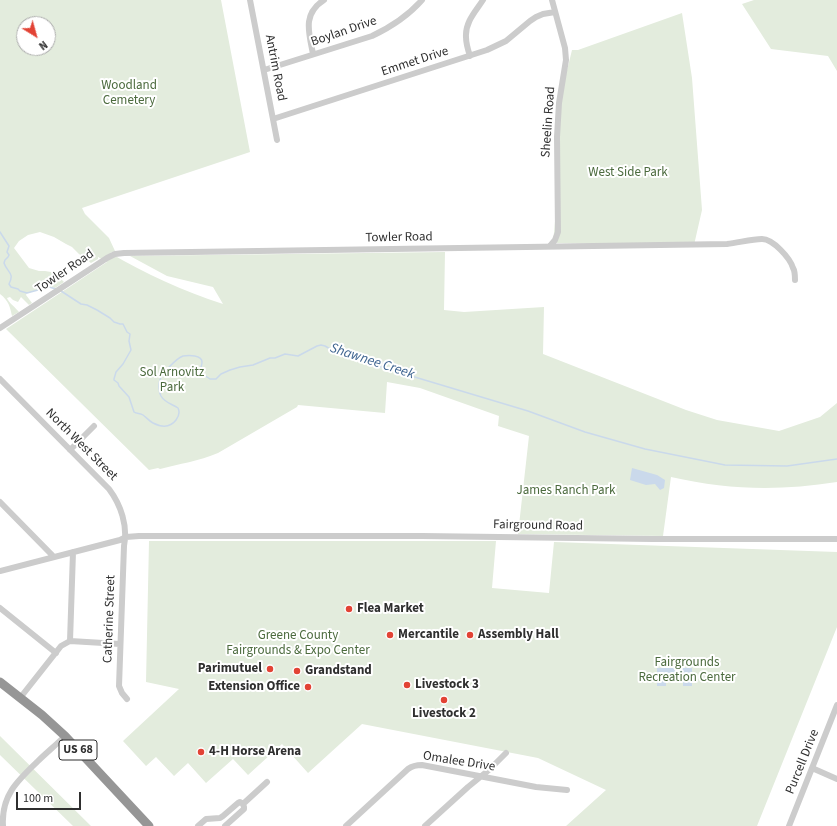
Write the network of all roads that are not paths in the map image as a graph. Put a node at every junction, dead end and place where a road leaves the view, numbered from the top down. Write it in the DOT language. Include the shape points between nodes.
graph roads {
  1 [pos="250,0"];
  2 [pos="324,0"];
  3 [pos="422,0"];
  4 [pos="484,0"];
  5 [pos="552,0"];
  6 [pos="555,12"];
  7 [pos="313,54"];
  8 [pos="470,56"];
  9 [pos="264,70"];
  10 [pos="273,119"];
  11 [pos="277,140"];
  12 [pos="550,246"];
  13 [pos="795,280"];
  14 [pos="0,328"];
  15 [pos="0,379"];
  16 [pos="94,426"];
  17 [pos="70,450"];
  18 [pos="0,502"];
  19 [pos="126,537"];
  20 [pos="837,540"];
  21 [pos="73,552"];
  22 [pos="54,557"];
  23 [pos="0,571"];
  24 [pos="0,608"];
  25 [pos="70,641"];
  26 [pos="120,644"];
  27 [pos="56,653"];
  28 [pos="0,682"];
  29 [pos="20,698"];
  30 [pos="127,699"];
  31 [pos="837,705"];
  32 [pos="65,736"];
  33 [pos="506,753"];
  34 [pos="812,768"];
  35 [pos="481,777"];
  36 [pos="837,779"];
  37 [pos="268,782"];
  38 [pos="567,790"];
  39 [pos="3,800"];
  40 [pos="243,804"];
  41 [pos="3,826"];
  42 [pos="149,826"];
  43 [pos="198,826"];
  44 [pos="225,826"];
  45 [pos="346,826"];
  46 [pos="425,826"];
  47 [pos="789,826"];
  1 -- 9 [label="street, Antrim Road"];
  2 -- 7 [label="street" via="315,8 309,20"];
  3 -- 7 [label="street, Boylan Drive" via="401,20 383,31"];
  4 -- 8 [label="street" via="472,16 466,30"];
  5 -- 6 [label="street, Sheelin Road"];
  6 -- 8 [label="street, Emmet Drive" via="536,17 500,44"];
  6 -- 12 [label="street, Sheelin Road" via="566,60 557,137 558,232"];
  7 -- 9 [label="street, Boylan Drive"];
  8 -- 10 [label="street, Emmet Drive"];
  9 -- 10 [label="street, Antrim Road"];
  10 -- 11 [label="street, Antrim Road"];
  12 -- 13 [label="street, Towler Road" via="727,244 764,239 783,252 793,268"];
  12 -- 14 [label="street, Towler Road" via="115,254"];
  15 -- 17 [label="street, North West Street"];
  16 -- 17 [label="street"];
  17 -- 19 [label="street, North West Street" via="113,495 121,509"];
  18 -- 22 [label="street"];
  19 -- 20 [label="street, Fairground Road" via="422,536"];
  19 -- 21 [label="street, Fairground Road"];
  19 -- 26 [label="street, Catherine Street"];
  21 -- 22 [label="street, Fairground Road"];
  21 -- 25 [label="street"];
  22 -- 23 [label="street, Fairground Road"];
  24 -- 27 [label="street"];
  25 -- 26 [label="street"];
  25 -- 27 [label="street" via="63,644"];
  26 -- 30 [label="street, Catherine Street" via="119,686"];
  27 -- 29 [label="street"];
  28 -- 29 [label="highway, US 68"];
  29 -- 32 [label="highway, US 68"];
  31 -- 34 [label="street, Purcell Drive"];
  32 -- 39 [label="street" via="17,781"];
  32 -- 42 [label="highway, US 68"];
  33 -- 35 [label="street"];
  34 -- 36 [label="street"];
  34 -- 47 [label="street, Purcell Drive"];
  35 -- 38 [label="street, Omalee Drive"];
  35 -- 45 [label="street, Omalee Drive" via="422,765 413,766"];
  35 -- 46 [label="street"];
  37 -- 40 [label="street"];
  39 -- 41 [label="street"];
  40 -- 43 [label="street" via="240,802 220,818 206,819"];
  40 -- 44 [label="street" via="244,809"];
}
